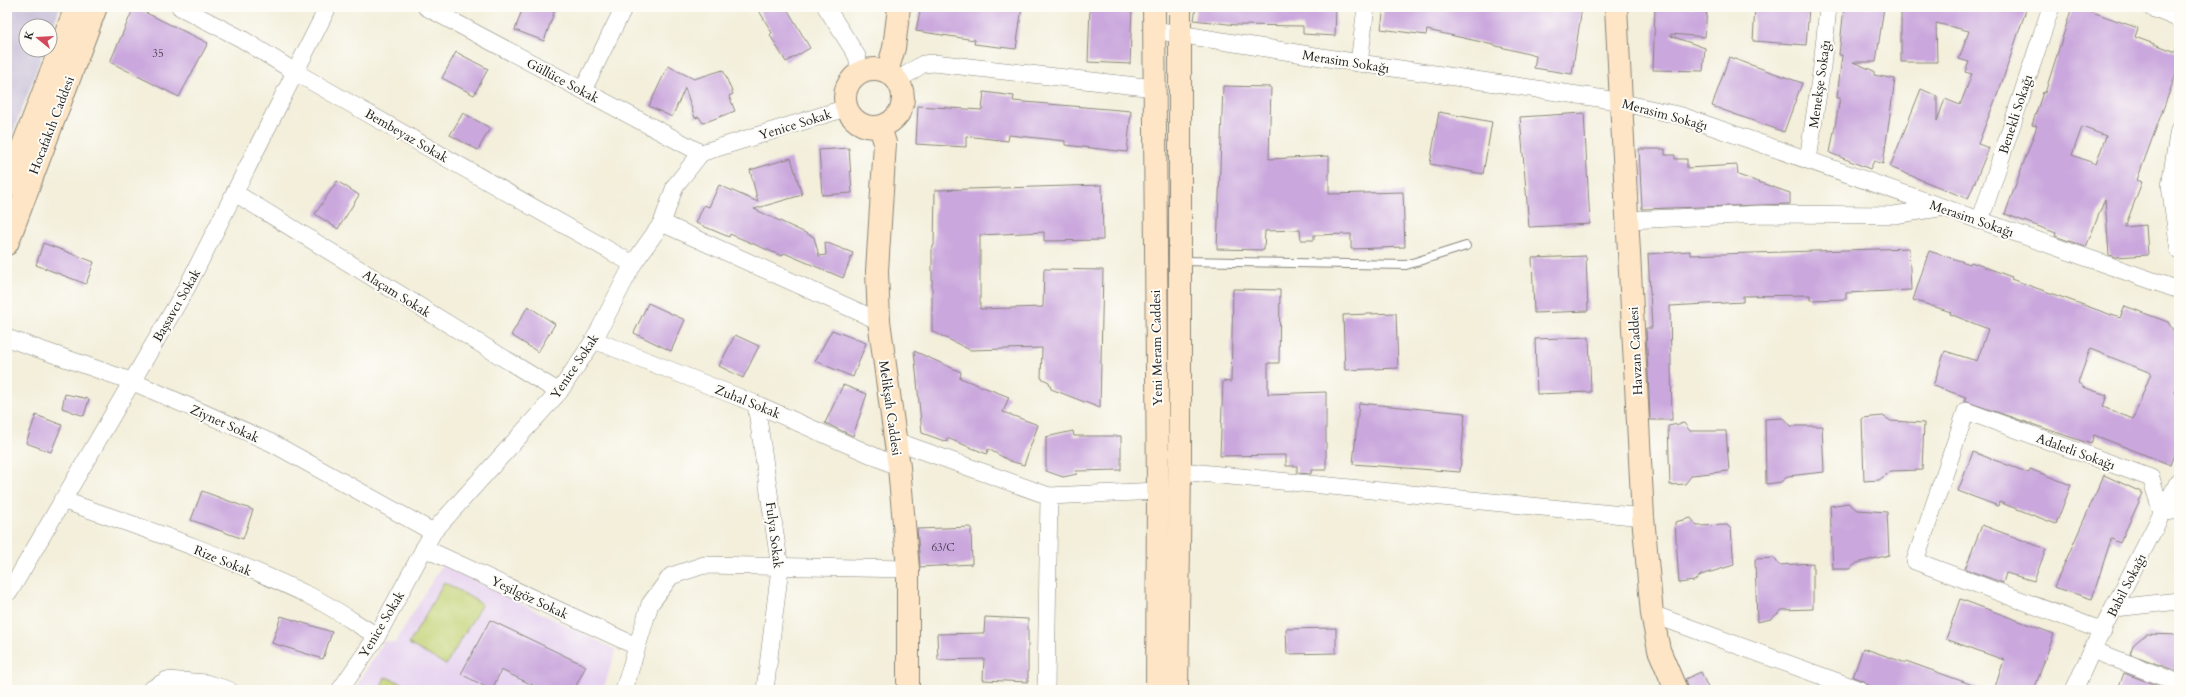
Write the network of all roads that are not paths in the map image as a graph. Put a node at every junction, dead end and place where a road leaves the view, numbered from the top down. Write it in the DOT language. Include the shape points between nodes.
graph roads {
  1 [pos="76,7"];
  2 [pos="96,7"];
  3 [pos="180,7"];
  4 [pos="328,7"];
  5 [pos="426,7"];
  6 [pos="624,7"];
  7 [pos="826,7"];
  8 [pos="899,7"];
  9 [pos="1154,7"];
  10 [pos="1180,7"];
  11 [pos="1366,7"];
  12 [pos="1616,7"];
  13 [pos="1828,7"];
  14 [pos="2051,7"];
  15 [pos="2150,7"];
  16 [pos="2179,19"];
  17 [pos="1154,30"];
  18 [pos="1180,33"];
  19 [pos="1359,63"];
  20 [pos="295,72"];
  21 [pos="860,72"];
  22 [pos="893,76"];
  23 [pos="1154,88"];
  24 [pos="583,90"];
  25 [pos="1623,103"];
  26 [pos="846,108"];
  27 [pos="880,128"];
  28 [pos="2179,129"];
  29 [pos="701,153"];
  30 [pos="1808,160"];
  31 [pos="2175,177"];
  32 [pos="7,187"];
  33 [pos="235,193"];
  34 [pos="1942,207"];
  35 [pos="1628,220"];
  36 [pos="1980,221"];
  37 [pos="662,223"];
  38 [pos="7,244"];
  39 [pos="1466,246"];
  40 [pos="2179,251"];
  41 [pos="1180,261"];
  42 [pos="633,264"];
  43 [pos="2179,290"];
  44 [pos="879,321"];
  45 [pos="7,338"];
  46 [pos="594,340"];
  47 [pos="131,381"];
  48 [pos="559,392"];
  49 [pos="756,404"];
  50 [pos="896,441"];
  51 [pos="899,467"];
  52 [pos="1180,471"];
  53 [pos="2179,480"];
  54 [pos="1158,491"];
  55 [pos="1049,496"];
  56 [pos="62,500"];
  57 [pos="2179,510"];
  58 [pos="2162,513"];
  59 [pos="1643,517"];
  60 [pos="433,532"];
  61 [pos="424,548"];
  62 [pos="780,568"];
  63 [pos="908,569"];
  64 [pos="7,592"];
  65 [pos="2179,601"];
  66 [pos="2114,608"];
  67 [pos="1652,614"];
  68 [pos="2103,631"];
  69 [pos="377,636"];
  70 [pos="636,646"];
  71 [pos="2092,650"];
  72 [pos="2179,683"];
  73 [pos="150,690"];
  74 [pos="229,690"];
  75 [pos="340,690"];
  76 [pos="624,690"];
  77 [pos="765,690"];
  78 [pos="908,690"];
  79 [pos="1046,690"];
  80 [pos="1157,690"];
  81 [pos="1177,690"];
  82 [pos="1676,690"];
  83 [pos="1860,690"];
  84 [pos="2074,690"];
  1 -- 32 [label="street, Hocafakıh Caddesi"];
  2 -- 38 [label="street, Hocafakıh Caddesi"];
  3 -- 20 [label="street, Bembeyaz Sokak"];
  4 -- 20 [label="street, Başsavcı Sokak"];
  5 -- 24 [label="street, Güllüce Sokak"];
  6 -- 24 [label="street"];
  7 -- 21 [label="street" via="857,56"];
  8 -- 22 [label="street"];
  9 -- 17 [label="street, Yeni Meram Caddesi"];
  10 -- 18 [label="street, Yeni Meram Caddesi"];
  11 -- 19 [label="street"];
  12 -- 25 [label="street, Havzan Caddesi"];
  13 -- 30 [label="street, Menekşe Sokağı"];
  14 -- 36 [label="street, Benekli Sokağı"];
  15 -- 16 [label="street"];
  17 -- 18 [label="street, Merasim Sokağı"];
  17 -- 23 [label="street, Yeni Meram Caddesi"];
  18 -- 19 [label="street, Merasim Sokağı"];
  18 -- 41 [label="street, Yeni Meram Caddesi"];
  19 -- 25 [label="street, Merasim Sokağı"];
  20 -- 33 [label="street, Başsavcı Sokak"];
  20 -- 42 [label="street, Bembeyaz Sokak"];
  21 -- 22 [label="street" via="878,69"];
  21 -- 26 [label="street" via="847,86 844,95"];
  22 -- 23 [label="street" via="923,64 934,63"];
  22 -- 27 [label="street" via="903,94 901,109 896,118"];
  23 -- 54 [label="street, Yeni Meram Caddesi"];
  24 -- 29 [label="street, Güllüce Sokak"];
  25 -- 30 [label="street, Merasim Sokağı" via="1682,116"];
  25 -- 35 [label="street, Havzan Caddesi"];
  26 -- 27 [label="street" via="854,121 862,126"];
  26 -- 29 [label="street, Yenice Sokak"];
  27 -- 44 [label="street, Melikşah Caddesi" via="886,143 877,271"];
  28 -- 31 [label="street"];
  29 -- 37 [label="street, Yenice Sokak" via="675,186"];
  30 -- 34 [label="street, Merasim Sokağı"];
  31 -- 40 [label="street" via="2170,185"];
  33 -- 47 [label="street, Başsavcı Sokak" via="187,287"];
  33 -- 48 [label="street, Alaçam Sokak"];
  34 -- 35 [label="street" via="1894,215 1763,214"];
  34 -- 36 [label="street, Merasim Sokağı"];
  35 -- 59 [label="street, Havzan Caddesi"];
  36 -- 43 [label="street, Merasim Sokağı"];
  37 -- 42 [label="street, Yenice Sokak"];
  37 -- 44 [label="street"];
  39 -- 41 [label="lane" via="1406,265"];
  41 -- 52 [label="street, Yeni Meram Caddesi"];
  42 -- 46 [label="street, Yenice Sokak"];
  44 -- 50 [label="street, Melikşah Caddesi"];
  45 -- 47 [label="street, Ziynet Sokak"];
  46 -- 48 [label="street, Yenice Sokak"];
  46 -- 49 [label="street, Zuhal Sokak"];
  47 -- 56 [label="street, Başsavcı Sokak"];
  47 -- 60 [label="street, Ziynet Sokak" via="272,443"];
  48 -- 60 [label="street, Yenice Sokak"];
  49 -- 51 [label="street, Zuhal Sokak"];
  49 -- 62 [label="street, Fulya Sokak"];
  50 -- 51 [label="street, Melikşah Caddesi"];
  50 -- 55 [label="street"];
  51 -- 63 [label="street, Melikşah Caddesi"];
  52 -- 59 [label="street"];
  52 -- 81 [label="street, Yeni Meram Caddesi"];
  53 -- 58 [label="street, Babil Sokağı"];
  54 -- 55 [label="street"];
  54 -- 80 [label="street, Yeni Meram Caddesi"];
  55 -- 79 [label="street"];
  56 -- 64 [label="street, Başsavcı Sokak" via="10,591"];
  56 -- 69 [label="street, Rize Sokak" via="163,535 251,571 312,598"];
  57 -- 58 [label="street"];
  58 -- 66 [label="street, Babil Sokağı"];
  58 -- 68 [label="street, Adaletli Sokağı" via="2151,478 1966,411 1915,561"];
  59 -- 67 [label="street, Havzan Caddesi"];
  60 -- 61 [label="street, Yenice Sokak"];
  61 -- 69 [label="street, Yenice Sokak"];
  61 -- 70 [label="street, Yeşilgöz Sokak"];
  62 -- 63 [label="street"];
  62 -- 70 [label="street" via="704,565 671,576 650,604"];
  62 -- 77 [label="street, Fulya Sokak"];
  63 -- 78 [label="street, Melikşah Caddesi"];
  65 -- 66 [label="street"];
  66 -- 68 [label="street, Babil Sokağı"];
  67 -- 82 [label="street, Havzan Caddesi" via="1659,650"];
  67 -- 83 [label="street"];
  68 -- 71 [label="street, Babil Sokağı"];
  69 -- 75 [label="street, Yenice Sokak"];
  70 -- 76 [label="street"];
  71 -- 72 [label="street"];
  71 -- 84 [label="street, Babil Sokağı"];
  73 -- 74 [label="street" via="167,680 206,683"];
}
